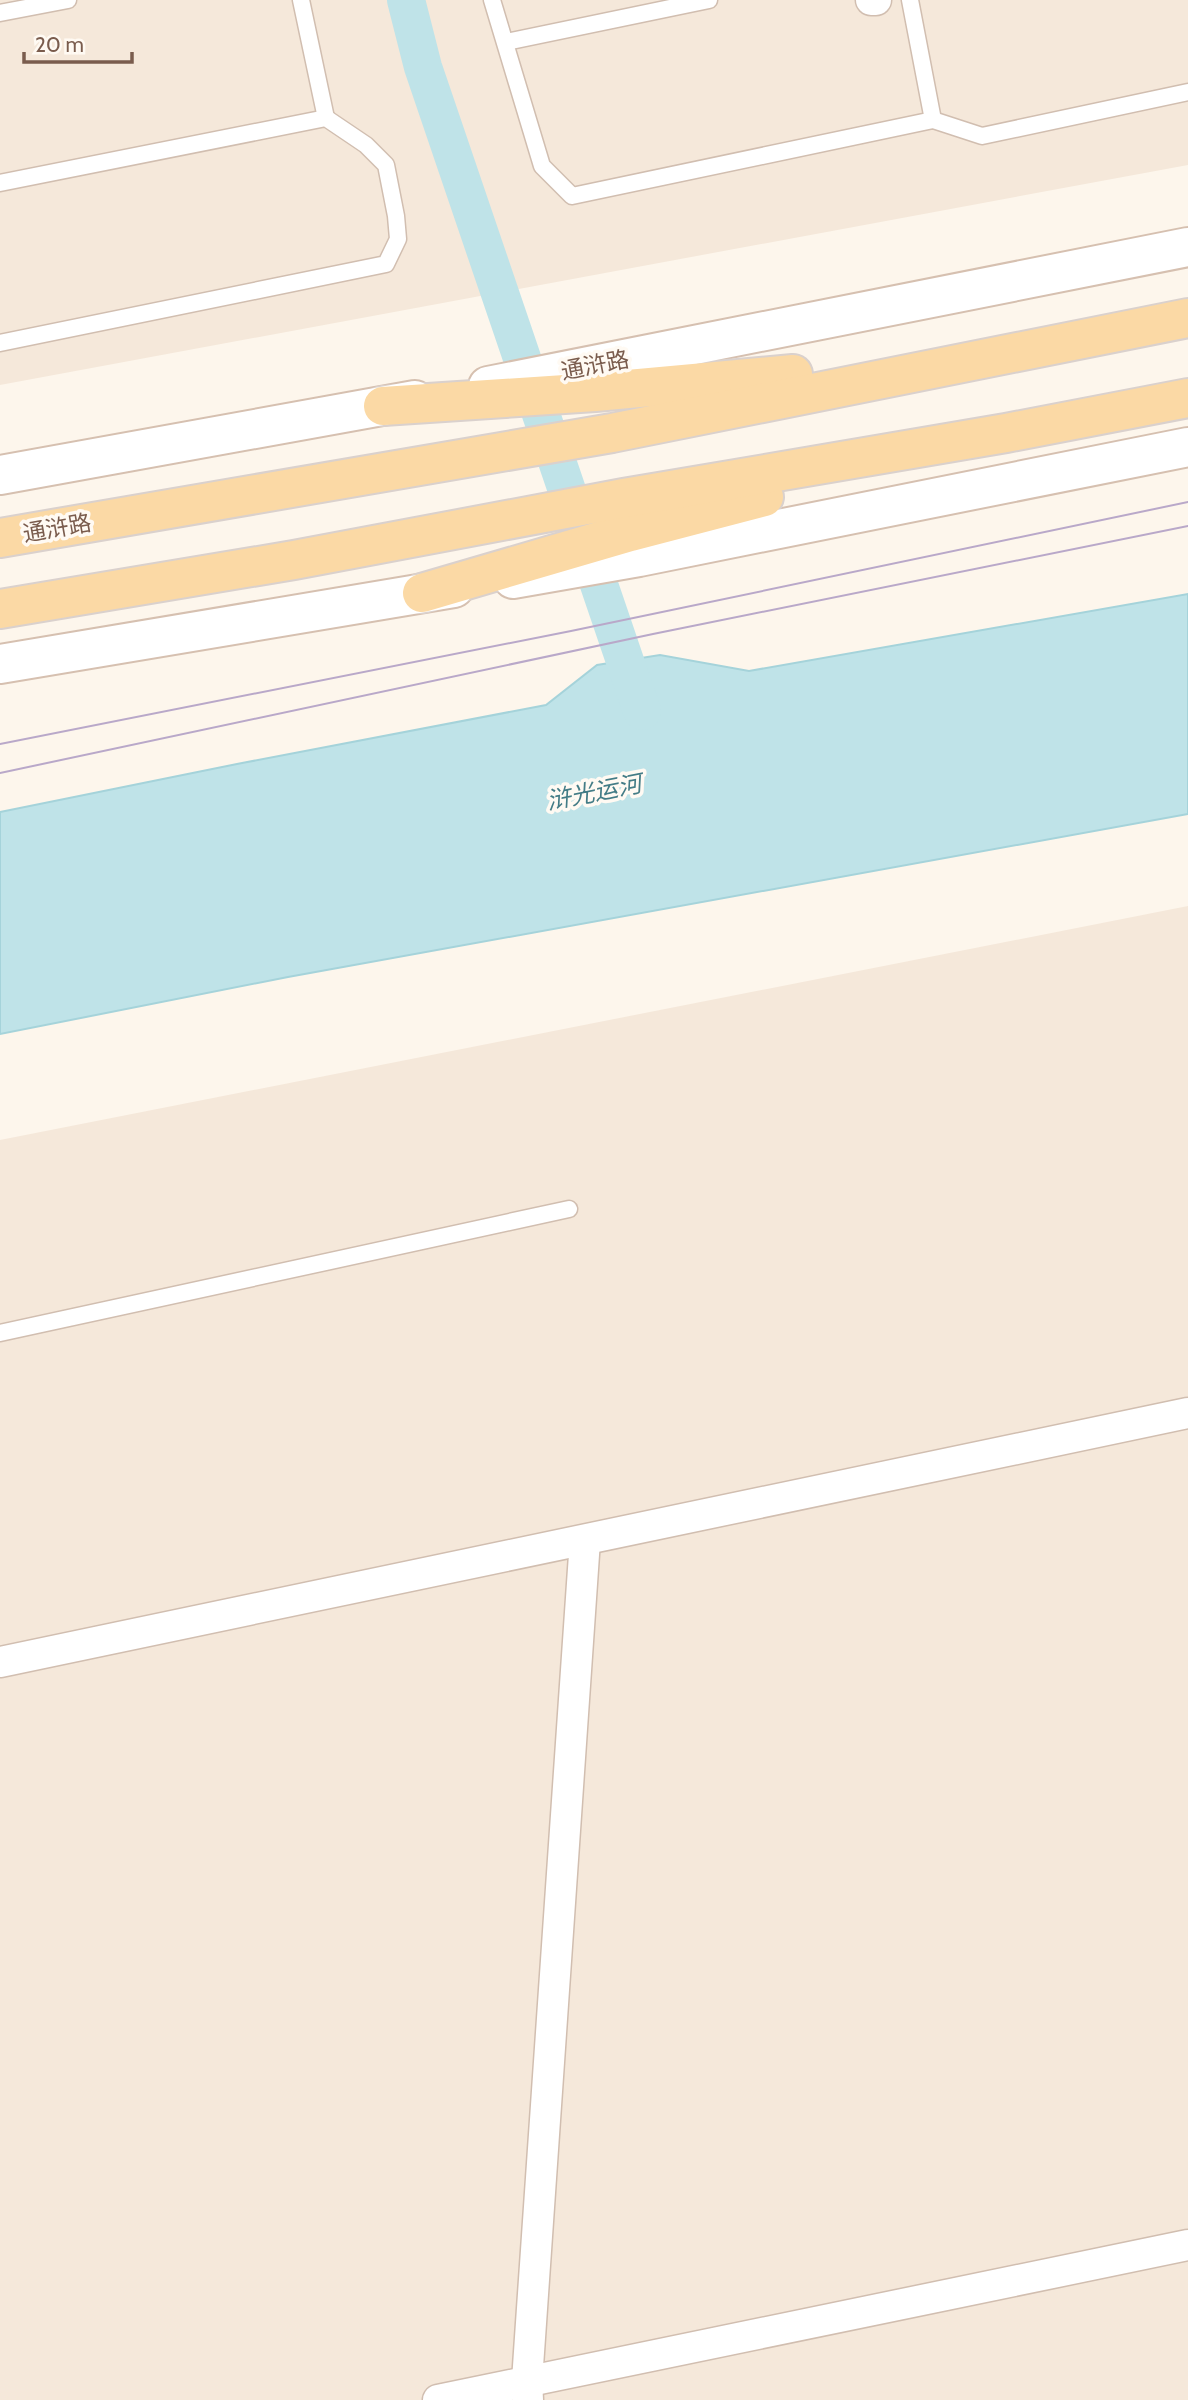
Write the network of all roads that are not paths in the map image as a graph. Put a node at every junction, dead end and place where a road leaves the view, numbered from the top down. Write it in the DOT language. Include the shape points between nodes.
graph roads {
  1 [pos="68,0"];
  2 [pos="302,0"];
  3 [pos="492,0"];
  4 [pos="709,0"];
  5 [pos="910,0"];
  6 [pos="0,13"];
  7 [pos="506,42"];
  8 [pos="1188,93"];
  9 [pos="326,118"];
  10 [pos="933,120"];
  11 [pos="0,183"];
  12 [pos="1188,247"];
  13 [pos="1188,318"];
  14 [pos="0,343"];
  15 [pos="988,356"];
  16 [pos="589,380"];
  17 [pos="1188,398"];
  18 [pos="1188,447"];
  19 [pos="0,475"];
  20 [pos="631,529"];
  21 [pos="0,538"];
  22 [pos="0,609"];
  23 [pos="0,664"];
  24 [pos="569,1209"];
  25 [pos="0,1333"];
  26 [pos="1188,1413"];
  27 [pos="584,1540"];
  28 [pos="0,1662"];
  29 [pos="1188,2245"];
  30 [pos="528,2391"];
  31 [pos="438,2400"];
  1 -- 6 [label="lane"];
  2 -- 9 [label="lane"];
  3 -- 7 [label="lane"];
  4 -- 7 [label="lane"];
  5 -- 10 [label="lane"];
  7 -- 10 [label="lane" via="542,166 572,196"];
  8 -- 10 [label="lane" via="982,136"];
  9 -- 11 [label="lane"];
  9 -- 14 [label="lane" via="386,165 398,239 386,264"];
  12 -- 16 [label="main road, 通浒路"];
  13 -- 15 [label="main road, 通浒路"];
  15 -- 16 [label="main road"];
  15 -- 21 [label="main road, 通浒路" via="612,433"];
  16 -- 19 [label="main road" via="383,406"];
  17 -- 20 [label="main road" via="1006,433"];
  18 -- 20 [label="main road"];
  20 -- 22 [label="main road" via="544,515"];
  20 -- 23 [label="main road" via="560,563 422,593"];
  24 -- 25 [label="lane"];
  26 -- 27 [label="street"];
  27 -- 28 [label="street"];
  27 -- 30 [label="street"];
  29 -- 30 [label="street"];
  30 -- 31 [label="street"];
}
